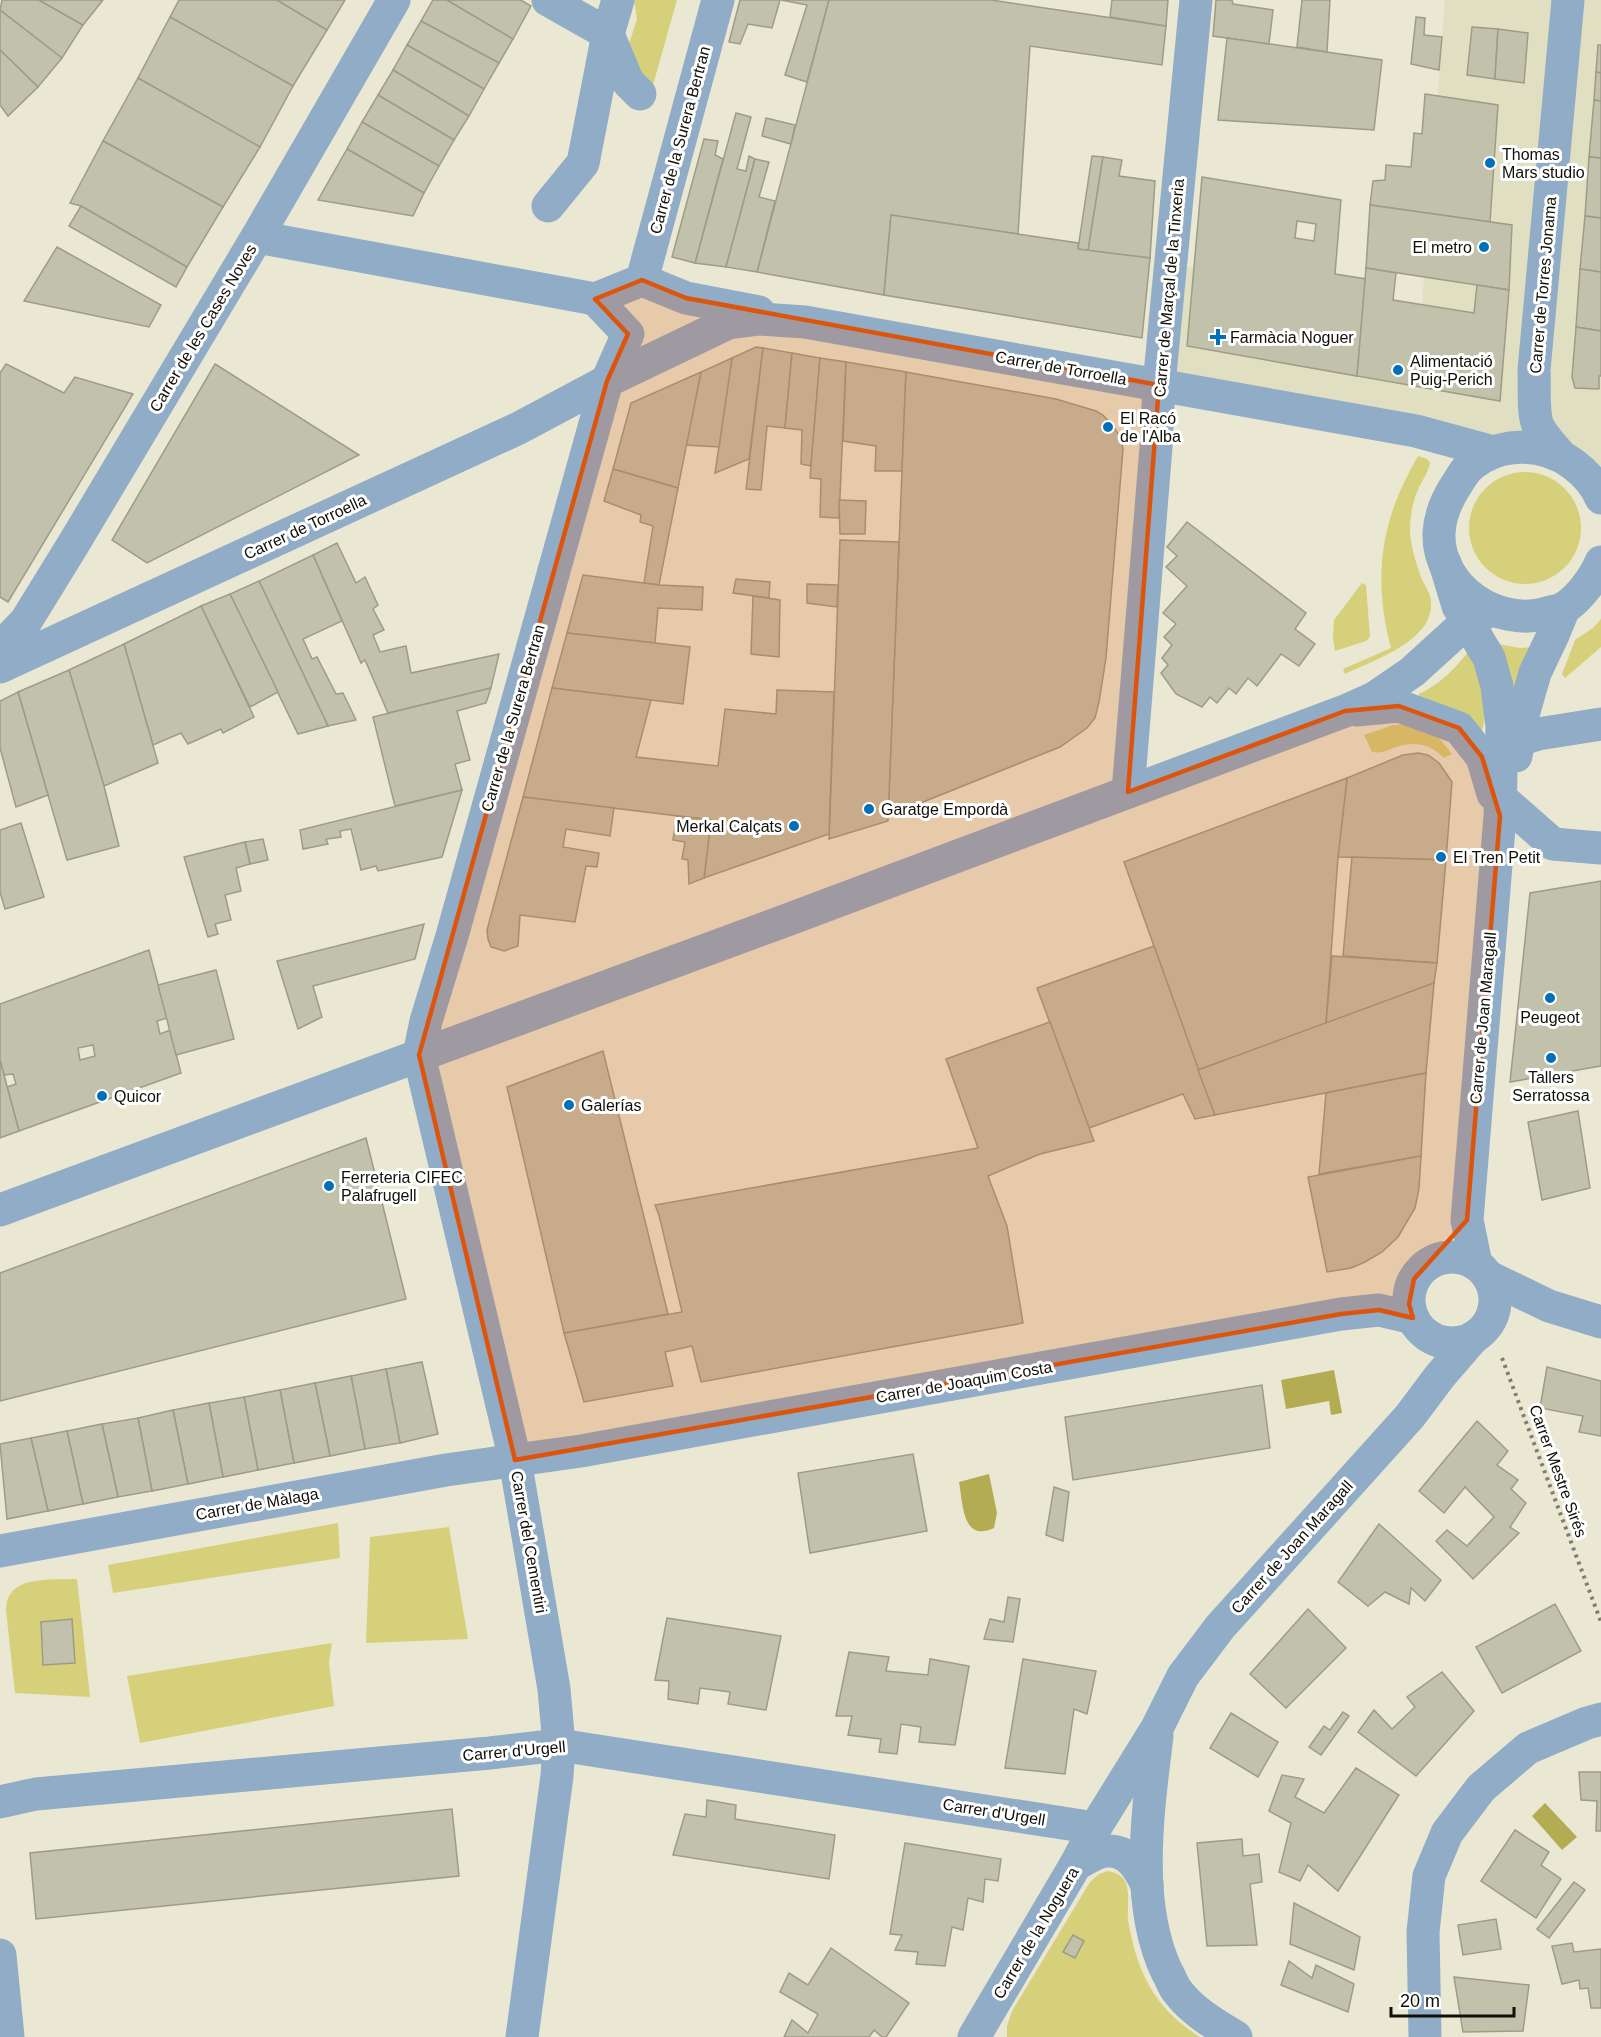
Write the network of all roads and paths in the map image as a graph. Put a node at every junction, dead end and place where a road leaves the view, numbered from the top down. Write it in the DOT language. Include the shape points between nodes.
graph roads {
  1 [pos="394,0"];
  2 [pos="548,0"];
  3 [pos="618,0"];
  4 [pos="718,0"];
  5 [pos="1196,0"];
  6 [pos="1568,0"];
  7 [pos="608,34"];
  8 [pos="640,94"];
  9 [pos="548,206"];
  10 [pos="257,237"];
  11 [pos="642,280"];
  12 [pos="595,299"];
  13 [pos="805,322"];
  14 [pos="607,381"];
  15 [pos="1159,385"];
  16 [pos="1535,415"];
  17 [pos="1504,449"];
  18 [pos="1582,467"];
  19 [pos="1601,498"];
  20 [pos="1601,562"];
  21 [pos="1580,597"];
  22 [pos="1479,616"];
  23 [pos="0,648"];
  24 [pos="0,667"];
  25 [pos="1359,705"];
  26 [pos="1601,724"];
  27 [pos="1519,740"];
  28 [pos="1128,792"];
  29 [pos="1502,808"];
  30 [pos="1601,848"];
  31 [pos="419,1055"];
  32 [pos="0,1210"];
  33 [pos="1467,1220"];
  34 [pos="1436,1259"];
  35 [pos="1482,1270"];
  36 [pos="1549,1306"];
  37 [pos="1413,1318"];
  38 [pos="1601,1322"];
  39 [pos="1482,1328"];
  40 [pos="1438,1341"];
  41 [pos="1505,1363"];
  42 [pos="1440,1376"];
  43 [pos="515,1460"];
  44 [pos="0,1551"];
  45 [pos="1601,1622"];
  46 [pos="1601,1719"];
  47 [pos="1157,1728"];
  48 [pos="559,1745"];
  49 [pos="0,1802"];
  50 [pos="1095,1828"];
  51 [pos="1076,1864"];
  52 [pos="1147,1885"];
  53 [pos="0,1955"];
  54 [pos="8,2037"];
  55 [pos="522,2037"];
  56 [pos="974,2037"];
  57 [pos="1236,2037"];
  58 [pos="1425,2037"];
  1 -- 10 [label="street, Carrer de les Cases Noves"];
  2 -- 7 [label="street"];
  3 -- 7 [label="street"];
  4 -- 11 [label="street, Carrer de la Surera Bertran"];
  5 -- 15 [label="street, Carrer de Marçal de la Tinxeria"];
  6 -- 16 [label="street, Carrer de Torres Jonama" via="1534,370"];
  7 -- 8 [label="street" via="627,82"];
  7 -- 9 [label="street" via="584,164"];
  10 -- 12 [label="street"];
  10 -- 23 [label="street, Carrer de les Cases Noves" via="26,621"];
  11 -- 12 [label="street"];
  11 -- 13 [label="street, Carrer de Torroella" via="686,298"];
  12 -- 14 [label="street" via="628,334"];
  13 -- 14 [label="street, Carrer de Torroella" via="760,318 728,323"];
  13 -- 15 [label="street, Carrer de Torroella"];
  14 -- 24 [label="street, Carrer de Torroella" via="519,428"];
  14 -- 31 [label="street, Carrer de la Surera Bertran"];
  15 -- 17 [label="street, Carrer de Torroella"];
  15 -- 28 [label="street, Carrer de Marçal de la Tinxeria"];
  16 -- 17 [label="street" via="1525,432"];
  16 -- 18 [label="street, Carrer de Torres Jonama" via="1539,428"];
  17 -- 18 [label="street, Carrer de Torroella" via="1536,448"];
  17 -- 22 [label="street, Carrer de Joan Maragall" via="1467,469 1444,504 1439,534 1458,606"];
  18 -- 19 [label="street, Carrer de Torres Jonama"];
  20 -- 21 [label="street"];
  21 -- 22 [label="street" via="1542,614"];
  21 -- 27 [label="street, Carrer de Joan Maragall" via="1535,673"];
  22 -- 25 [label="street" via="1412,672"];
  22 -- 29 [label="street, Carrer de Joan Maragall" via="1497,686 1502,727"];
  25 -- 28 [label="street"];
  25 -- 29 [label="street" via="1399,706 1459,728 1482,757"];
  26 -- 27 [label="street"];
  27 -- 29 [label="street, Carrer de Joan Maragall"];
  28 -- 31 [label="street"];
  29 -- 30 [label="street" via="1553,844"];
  29 -- 33 [label="street, Carrer de Joan Maragall"];
  31 -- 32 [label="street"];
  31 -- 43 [label="street, Carrer del Cementiri"];
  33 -- 34 [label="street"];
  33 -- 35 [label="street, Carrer de Joan Maragall"];
  34 -- 35 [label="street" via="1462,1257"];
  34 -- 37 [label="street" via="1424,1267 1410,1289"];
  35 -- 36 [label="street"];
  35 -- 39 [label="street" via="1494,1291 1495,1302"];
  36 -- 38 [label="street"];
  36 -- 39 [label="street"];
  37 -- 40 [label="street" via="1425,1334"];
  37 -- 43 [label="street, Carrer de Joaquim Costa" via="1379,1310 1341,1314"];
  39 -- 40 [label="street" via="1458,1343"];
  39 -- 42 [label="street, Carrer de Joan Maragall"];
  40 -- 42 [label="street"];
  41 -- 45 [label="path, Carrer Mestre Sirés"];
  42 -- 47 [label="street, Carrer de Joan Maragall" via="1410,1416 1220,1627 1183,1676"];
  43 -- 44 [label="street, Carrer de Màlaga"];
  43 -- 48 [label="street, Carrer del Cementiri" via="554,1689"];
  46 -- 58 [label="street" via="1528,1748 1481,1788 1447,1833 1429,1876 1423,1932"];
  47 -- 50 [label="street, Carrer de Joan Maragall"];
  47 -- 52 [label="street, Carrer de Joan Maragall" via="1148,1812"];
  48 -- 49 [label="street, Carrer d'Urgell" via="36,1794"];
  48 -- 50 [label="street, Carrer d'Urgell"];
  48 -- 55 [label="street, Carrer del Cementiri"];
  50 -- 51 [label="street, Carrer de la Noguera"];
  51 -- 52 [label="street" via="1106,1851 1124,1855 1138,1866"];
  51 -- 56 [label="street, Carrer de la Noguera"];
  52 -- 57 [label="street, Carrer de Joan Maragall" via="1148,1912 1177,1992"];
  53 -- 54 [label="street"];
}
